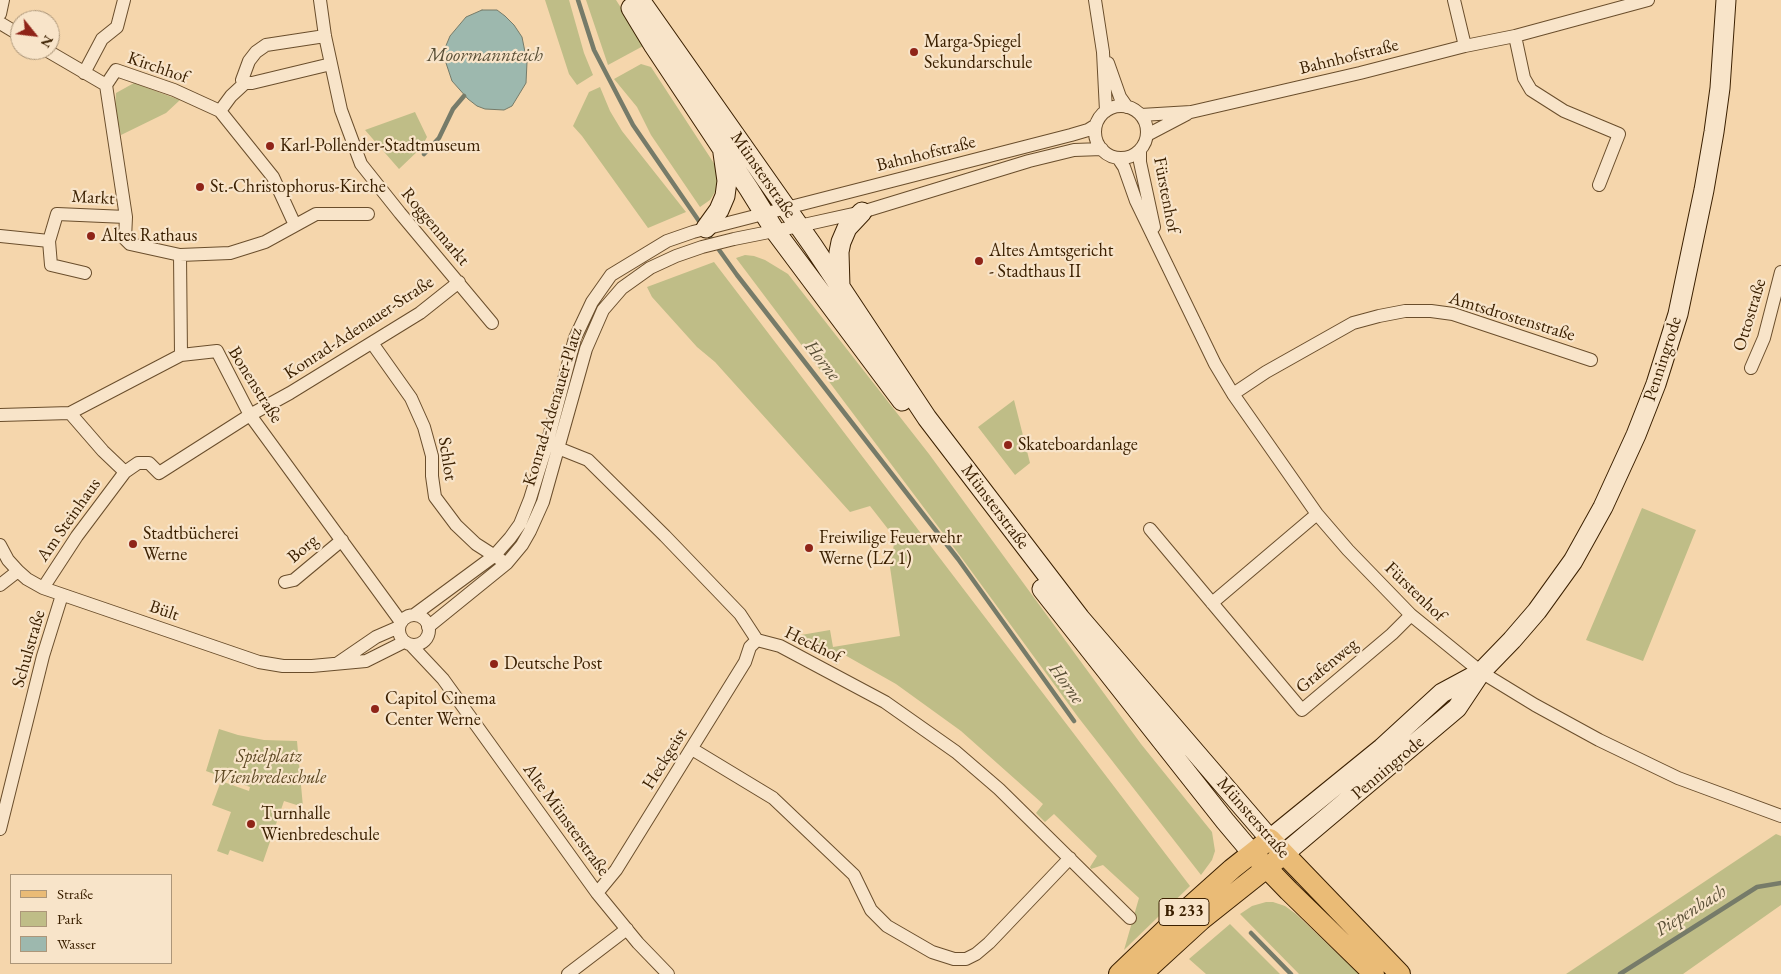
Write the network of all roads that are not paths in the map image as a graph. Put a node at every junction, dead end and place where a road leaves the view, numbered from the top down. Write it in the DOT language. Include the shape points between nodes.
graph roads {
  1 [pos="3,0"];
  2 [pos="124,0"];
  3 [pos="320,0"];
  4 [pos="627,0"];
  5 [pos="640,0"];
  6 [pos="1095,0"];
  7 [pos="1454,0"];
  8 [pos="1648,0"];
  9 [pos="1726,0"];
  10 [pos="0,14"];
  11 [pos="325,36"];
  12 [pos="1514,36"];
  13 [pos="1465,46"];
  14 [pos="1103,52"];
  15 [pos="60,58"];
  16 [pos="331,64"];
  17 [pos="84,73"];
  18 [pos="245,83"];
  19 [pos="106,85"];
  20 [pos="1127,107"];
  21 [pos="220,111"];
  22 [pos="1106,111"];
  23 [pos="1191,112"];
  24 [pos="1141,115"];
  25 [pos="1096,125"];
  26 [pos="1147,135"];
  27 [pos="722,148"];
  28 [pos="1102,148"];
  29 [pos="1140,150"];
  30 [pos="1118,158"];
  31 [pos="1599,185"];
  32 [pos="785,207"];
  33 [pos="862,212"];
  34 [pos="764,213"];
  35 [pos="368,214"];
  36 [pos="722,216"];
  37 [pos="126,217"];
  38 [pos="295,225"];
  39 [pos="799,226"];
  40 [pos="700,230"];
  41 [pos="775,231"];
  42 [pos="0,236"];
  43 [pos="48,241"];
  44 [pos="1159,247"];
  45 [pos="180,255"];
  46 [pos="1781,272"];
  47 [pos="85,274"];
  48 [pos="459,282"];
  49 [pos="840,288"];
  50 [pos="492,323"];
  51 [pos="372,342"];
  52 [pos="181,355"];
  53 [pos="1591,360"];
  54 [pos="1751,368"];
  55 [pos="1233,394"];
  56 [pos="70,413"];
  57 [pos="0,415"];
  58 [pos="250,415"];
  59 [pos="558,448"];
  60 [pos="125,472"];
  61 [pos="1317,514"];
  62 [pos="1150,529"];
  63 [pos="342,540"];
  64 [pos="0,545"];
  65 [pos="494,556"];
  66 [pos="508,563"];
  67 [pos="18,571"];
  68 [pos="285,582"];
  69 [pos="0,585"];
  70 [pos="43,588"];
  71 [pos="62,595"];
  72 [pos="1212,603"];
  73 [pos="414,615"];
  74 [pos="1411,615"];
  75 [pos="400,625"];
  76 [pos="428,627"];
  77 [pos="424,640"];
  78 [pos="757,640"];
  79 [pos="407,643"];
  80 [pos="336,664"];
  81 [pos="1481,672"];
  82 [pos="443,679"];
  83 [pos="692,749"];
  84 [pos="1781,816"];
  85 [pos="0,829"];
  86 [pos="1270,839"];
  87 [pos="1252,853"];
  88 [pos="1284,854"];
  89 [pos="1070,858"];
  90 [pos="1267,868"];
  91 [pos="597,893"];
  92 [pos="1130,918"];
  93 [pos="627,929"];
  94 [pos="568,974"];
  95 [pos="668,974"];
  96 [pos="1119,974"];
  97 [pos="1142,974"];
  98 [pos="1374,974"];
  99 [pos="1400,974"];
  1 -- 10 [label="street"];
  2 -- 17 [label="street" via="117,27 102,39"];
  3 -- 11 [label="street, Roggenmarkt"];
  4 -- 27 [label="main road, Münsterstraße"];
  5 -- 32 [label="main road, Münsterstraße"];
  6 -- 14 [label="street"];
  7 -- 13 [label="street"];
  8 -- 12 [label="street, Bahnhofstraße"];
  9 -- 81 [label="main road, Penningrode" via="1720,88 1704,190 1678,314 1656,384 1620,472 1573,561 1537,611"];
  11 -- 16 [label="street, Roggenmarkt"];
  11 -- 18 [label="street" via="276,42 261,48 245,68 242,80"];
  12 -- 13 [label="street, Bahnhofstraße"];
  12 -- 31 [label="street" via="1524,78 1531,90 1564,111 1620,134"];
  13 -- 23 [label="street, Bahnhofstraße"];
  14 -- 20 [label="street"];
  14 -- 22 [label="street"];
  15 -- 17 [label="street"];
  16 -- 18 [label="street"];
  16 -- 48 [label="street, Roggenmarkt" via="342,110 361,164"];
  17 -- 19 [label="street"];
  18 -- 21 [label="street"];
  19 -- 21 [label="street, Kirchhof" via="116,70 174,90"];
  19 -- 37 [label="street, Kirchhof"];
  20 -- 22 [label="street"];
  20 -- 24 [label="street"];
  21 -- 38 [label="street, Kirchhof" via="273,177"];
  22 -- 25 [label="street"];
  23 -- 24 [label="street, Bahnhofstraße"];
  23 -- 26 [label="street, Bahnhofstraße"];
  24 -- 26 [label="street"];
  25 -- 28 [label="street"];
  25 -- 32 [label="street, Bahnhofstraße" via="1072,135"];
  26 -- 29 [label="street"];
  27 -- 34 [label="main road, Münsterstraße"];
  27 -- 36 [label="main road" via="727,181"];
  28 -- 30 [label="street"];
  28 -- 33 [label="street, Bahnhofstraße" via="1074,150 1029,161"];
  29 -- 30 [label="street"];
  29 -- 44 [label="street, Fürstenhof"];
  30 -- 44 [label="street, Fürstenhof"];
  32 -- 34 [label="street, Bahnhofstraße"];
  32 -- 39 [label="main road, Münsterstraße"];
  33 -- 39 [label="street, Bahnhofstraße"];
  33 -- 49 [label="main road" via="841,242"];
  34 -- 36 [label="street"];
  34 -- 41 [label="main road, Münsterstraße"];
  35 -- 38 [label="street, Kirchhof" via="316,214"];
  36 -- 40 [label="main road"];
  37 -- 43 [label="street, Markt" via="57,214"];
  37 -- 45 [label="street, Kirchhof" via="126,242"];
  38 -- 45 [label="street, Kirchhof" via="266,242 230,253"];
  39 -- 41 [label="street, Konrad-Adenauer-Platz"];
  39 -- 49 [label="main road, Münsterstraße"];
  40 -- 65 [label="street, Konrad-Adenauer-Platz" via="667,241 611,275 592,302 575,338 530,499 520,524"];
  41 -- 59 [label="street, Konrad-Adenauer-Platz" via="676,256 650,268 622,288 603,310 586,349"];
  41 -- 87 [label="main road, Münsterstraße" via="1065,620"];
  42 -- 43 [label="street"];
  43 -- 47 [label="street, Markt" via="51,265"];
  44 -- 55 [label="street, Fürstenhof" via="1215,364"];
  45 -- 52 [label="street"];
  46 -- 54 [label="street, Ottostraße" via="1764,338"];
  48 -- 50 [label="street, Roggenmarkt"];
  48 -- 51 [label="street, Konrad-Adenauer-Straße" via="420,313"];
  49 -- 86 [label="main road, Münsterstraße" via="927,418 1080,618"];
  51 -- 58 [label="street, Konrad-Adenauer-Straße"];
  51 -- 65 [label="street, Schlot" via="410,398 424,427 432,456 435,497 456,525"];
  52 -- 56 [label="street, Bonenstraße"];
  52 -- 58 [label="street, Bonenstraße" via="217,351"];
  53 -- 55 [label="street, Amtsdrostenstraße" via="1453,314 1405,311 1353,323"];
  55 -- 61 [label="street, Fürstenhof"];
  56 -- 57 [label="street, Bonenstraße"];
  56 -- 60 [label="street"];
  58 -- 60 [label="street, Konrad-Adenauer-Straße" via="159,472 149,463 138,463"];
  58 -- 63 [label="street, Bonenstraße"];
  59 -- 66 [label="street, Konrad-Adenauer-Platz" via="530,531"];
  59 -- 78 [label="street, Heckhof" via="578,454 595,466 740,614"];
  60 -- 70 [label="street, Am Steinhaus"];
  61 -- 72 [label="street"];
  61 -- 74 [label="street, Fürstenhof"];
  62 -- 72 [label="street, Grafenweg"];
  63 -- 68 [label="street, Borg" via="294,580"];
  63 -- 75 [label="street, Bonenstraße"];
  64 -- 67 [label="street, Bült"];
  65 -- 66 [label="street, Schlot"];
  65 -- 73 [label="street, Konrad-Adenauer-Platz"];
  66 -- 76 [label="street, Konrad-Adenauer-Platz"];
  67 -- 69 [label="street"];
  67 -- 70 [label="street, Bült"];
  70 -- 71 [label="street, Bült"];
  71 -- 80 [label="street, Bült" via="259,662 283,666"];
  71 -- 85 [label="street, Schulstraße" via="43,656"];
  72 -- 74 [label="street, Grafenweg" via="1302,710"];
  73 -- 75 [label="street" via="408,616"];
  73 -- 76 [label="street" via="424,620"];
  74 -- 81 [label="street, Fürstenhof"];
  75 -- 79 [label="street, Alte Münsterstraße" via="400,636"];
  75 -- 80 [label="street"];
  76 -- 77 [label="street"];
  77 -- 79 [label="street" via="418,644"];
  77 -- 82 [label="street, Alte Münsterstraße"];
  78 -- 83 [label="street, Heckgeist"];
  78 -- 89 [label="street, Heckhof" via="780,646 885,702 956,752 999,788"];
  79 -- 80 [label="street, Bült" via="366,661"];
  79 -- 82 [label="street, Alte Münsterstraße"];
  81 -- 84 [label="street, Fürstenhof" via="1535,705 1632,756 1678,778"];
  81 -- 86 [label="main road, Penningrode" via="1442,693 1382,748"];
  81 -- 88 [label="main road, Penningrode" via="1457,708"];
  82 -- 91 [label="street, Alte Münsterstraße"];
  83 -- 89 [label="street" via="773,798 854,875 871,910 887,926 932,952 954,960 966,959 989,943"];
  83 -- 91 [label="street, Heckgeist" via="616,870"];
  86 -- 87 [label="main road, B 233"];
  86 -- 88 [label="main road, Münsterstraße"];
  87 -- 90 [label="main road, Münsterstraße"];
  87 -- 96 [label="main road, B 233" via="1185,910"];
  88 -- 90 [label="main road, B 233"];
  88 -- 99 [label="main road, Münsterstraße"];
  89 -- 92 [label="street, Heckhof"];
  90 -- 97 [label="main road, B 233" via="1201,920"];
  90 -- 98 [label="main road, Münsterstraße"];
  91 -- 93 [label="street, Alte Münsterstraße"];
  93 -- 94 [label="street"];
  93 -- 95 [label="street, Alte Münsterstraße"];
}
